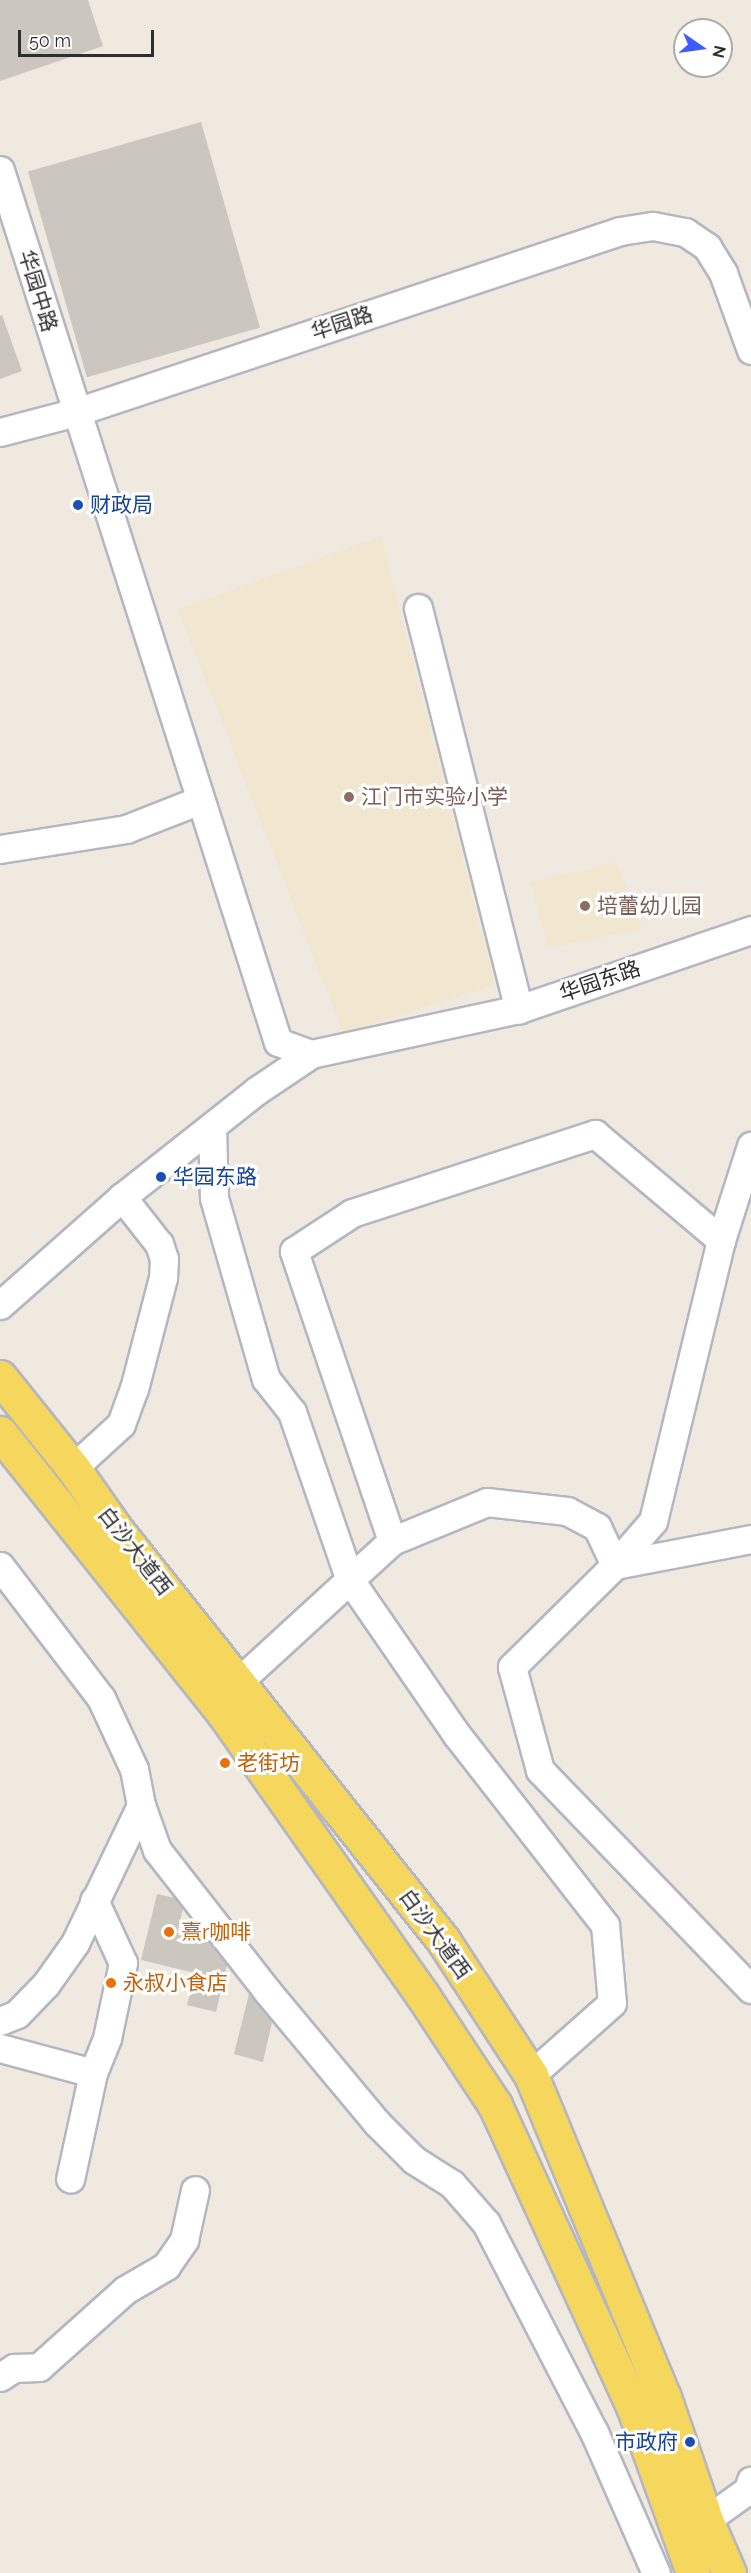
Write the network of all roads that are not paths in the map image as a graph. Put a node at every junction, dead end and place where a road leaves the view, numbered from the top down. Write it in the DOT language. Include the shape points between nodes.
graph roads {
  1 [pos="0,170"];
  2 [pos="751,350"];
  3 [pos="76,412"];
  4 [pos="0,432"];
  5 [pos="418,608"];
  6 [pos="200,801"];
  7 [pos="0,849"];
  8 [pos="751,930"];
  9 [pos="519,1009"];
  10 [pos="311,1054"];
  11 [pos="212,1127"];
  12 [pos="751,1146"];
  13 [pos="122,1197"];
  14 [pos="722,1240"];
  15 [pos="0,1305"];
  16 [pos="0,1377"];
  17 [pos="0,1433"];
  18 [pos="73,1468"];
  19 [pos="751,1539"];
  20 [pos="392,1541"];
  21 [pos="615,1565"];
  22 [pos="0,1566"];
  23 [pos="350,1580"];
  24 [pos="238,1682"];
  25 [pos="141,1805"];
  26 [pos="94,1900"];
  27 [pos="751,1989"];
  28 [pos="0,2021"];
  29 [pos="0,2048"];
  30 [pos="93,2073"];
  31 [pos="531,2075"];
  32 [pos="70,2179"];
  33 [pos="195,2190"];
  34 [pos="0,2377"];
  35 [pos="751,2480"];
  36 [pos="706,2520"];
  37 [pos="657,2573"];
  38 [pos="693,2573"];
  39 [pos="729,2573"];
  1 -- 3 [label="street, 华园中路"];
  2 -- 3 [label="street, 华园路" via="723,273 707,247 685,232 653,226 620,231"];
  3 -- 4 [label="street, 华园路"];
  3 -- 6 [label="street, 华园中路"];
  5 -- 9 [label="street"];
  6 -- 7 [label="street" via="126,829"];
  6 -- 10 [label="street, 华园中路" via="278,1041"];
  8 -- 9 [label="street, 华园东路"];
  9 -- 10 [label="street, 华园东路"];
  10 -- 11 [label="street, 华园东路" via="255,1091"];
  11 -- 13 [label="street, 华园东路"];
  11 -- 23 [label="street" via="214,1198 266,1379 292,1412"];
  12 -- 14 [label="street"];
  13 -- 15 [label="street, 华园东路"];
  13 -- 18 [label="street" via="159,1244 164,1278 121,1424"];
  14 -- 20 [label="street" via="595,1134 352,1213 294,1251"];
  14 -- 21 [label="street" via="653,1521"];
  16 -- 18 [label="main road, 白沙大道西"];
  17 -- 38 [label="main road, 白沙大道西" via="222,1712 423,1996 495,2105 633,2406"];
  18 -- 24 [label="main road, 白沙大道西" via="115,1528"];
  19 -- 21 [label="street"];
  20 -- 21 [label="street" via="487,1502 567,1511 597,1527"];
  20 -- 23 [label="street"];
  21 -- 27 [label="street" via="512,1667 540,1770"];
  22 -- 25 [label="street" via="101,1698 134,1769"];
  23 -- 24 [label="street"];
  23 -- 31 [label="street" via="457,1735 605,1925 612,2003"];
  24 -- 31 [label="main road, 白沙大道西" via="443,1940"];
  25 -- 26 [label="street"];
  25 -- 37 [label="street" via="157,1850 267,1991 377,2123 414,2160 452,2184 486,2223 594,2432"];
  26 -- 28 [label="street" via="75,1943 46,1984 17,2014"];
  26 -- 30 [label="street" via="123,1964 107,2038"];
  29 -- 30 [label="street"];
  30 -- 32 [label="street"];
  31 -- 36 [label="main road, 白沙大道西" via="663,2397"];
  33 -- 34 [label="street" via="184,2240 166,2265 125,2290 39,2367 14,2368"];
  35 -- 36 [label="street" via="748,2490"];
  36 -- 39 [label="main road, 白沙大道西"];
}
